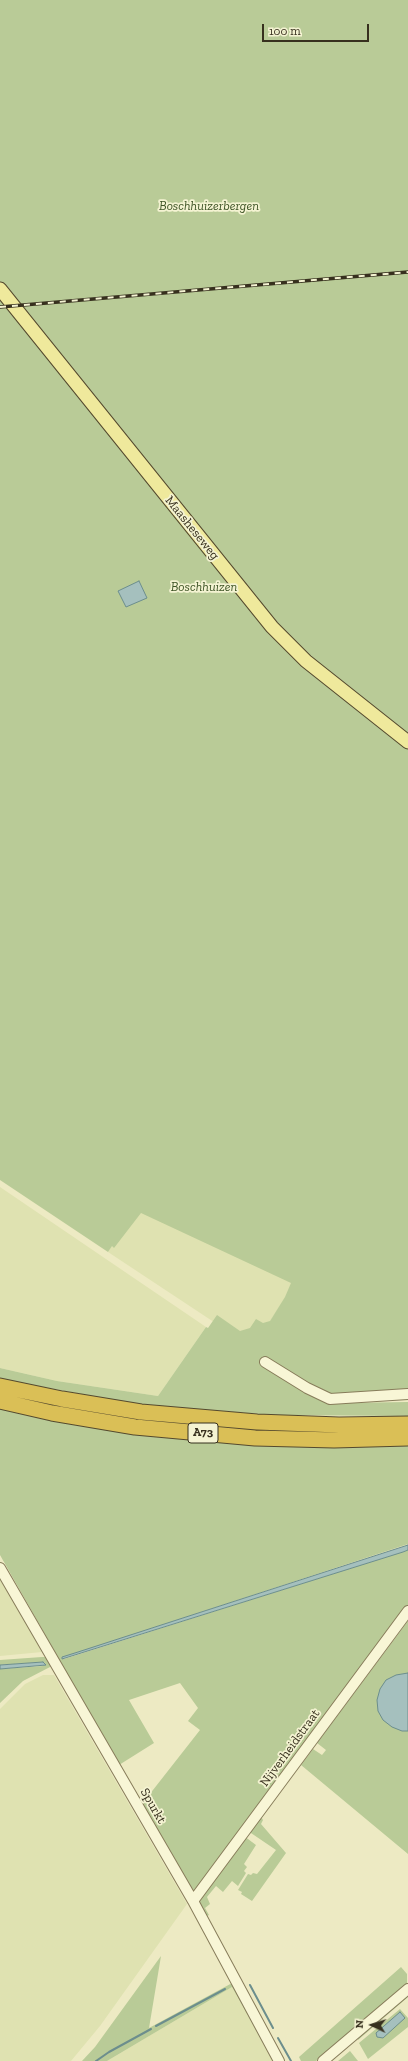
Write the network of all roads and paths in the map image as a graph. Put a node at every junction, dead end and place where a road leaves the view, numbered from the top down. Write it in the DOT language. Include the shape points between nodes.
graph roads {
  1 [pos="0,289"];
  2 [pos="408,742"];
  3 [pos="265,1362"];
  4 [pos="0,1386"];
  5 [pos="408,1394"];
  6 [pos="0,1401"];
  7 [pos="408,1424"];
  8 [pos="408,1438"];
  9 [pos="0,1568"];
  10 [pos="408,1611"];
  11 [pos="193,1900"];
  12 [pos="408,1989"];
  13 [pos="279,2061"];
  14 [pos="323,2061"];
  1 -- 2 [label="main road, Maasheseweg" via="272,627 306,661"];
  3 -- 5 [label="street" via="330,1399"];
  4 -- 7 [label="highway, A73" via="141,1412 257,1422"];
  6 -- 8 [label="highway, A73" via="135,1427 255,1438"];
  9 -- 11 [label="street, Spurkt"];
  10 -- 11 [label="street, Nijverheidstraat"];
  11 -- 13 [label="street, Spurkt"];
  12 -- 14 [label="street"];
}
